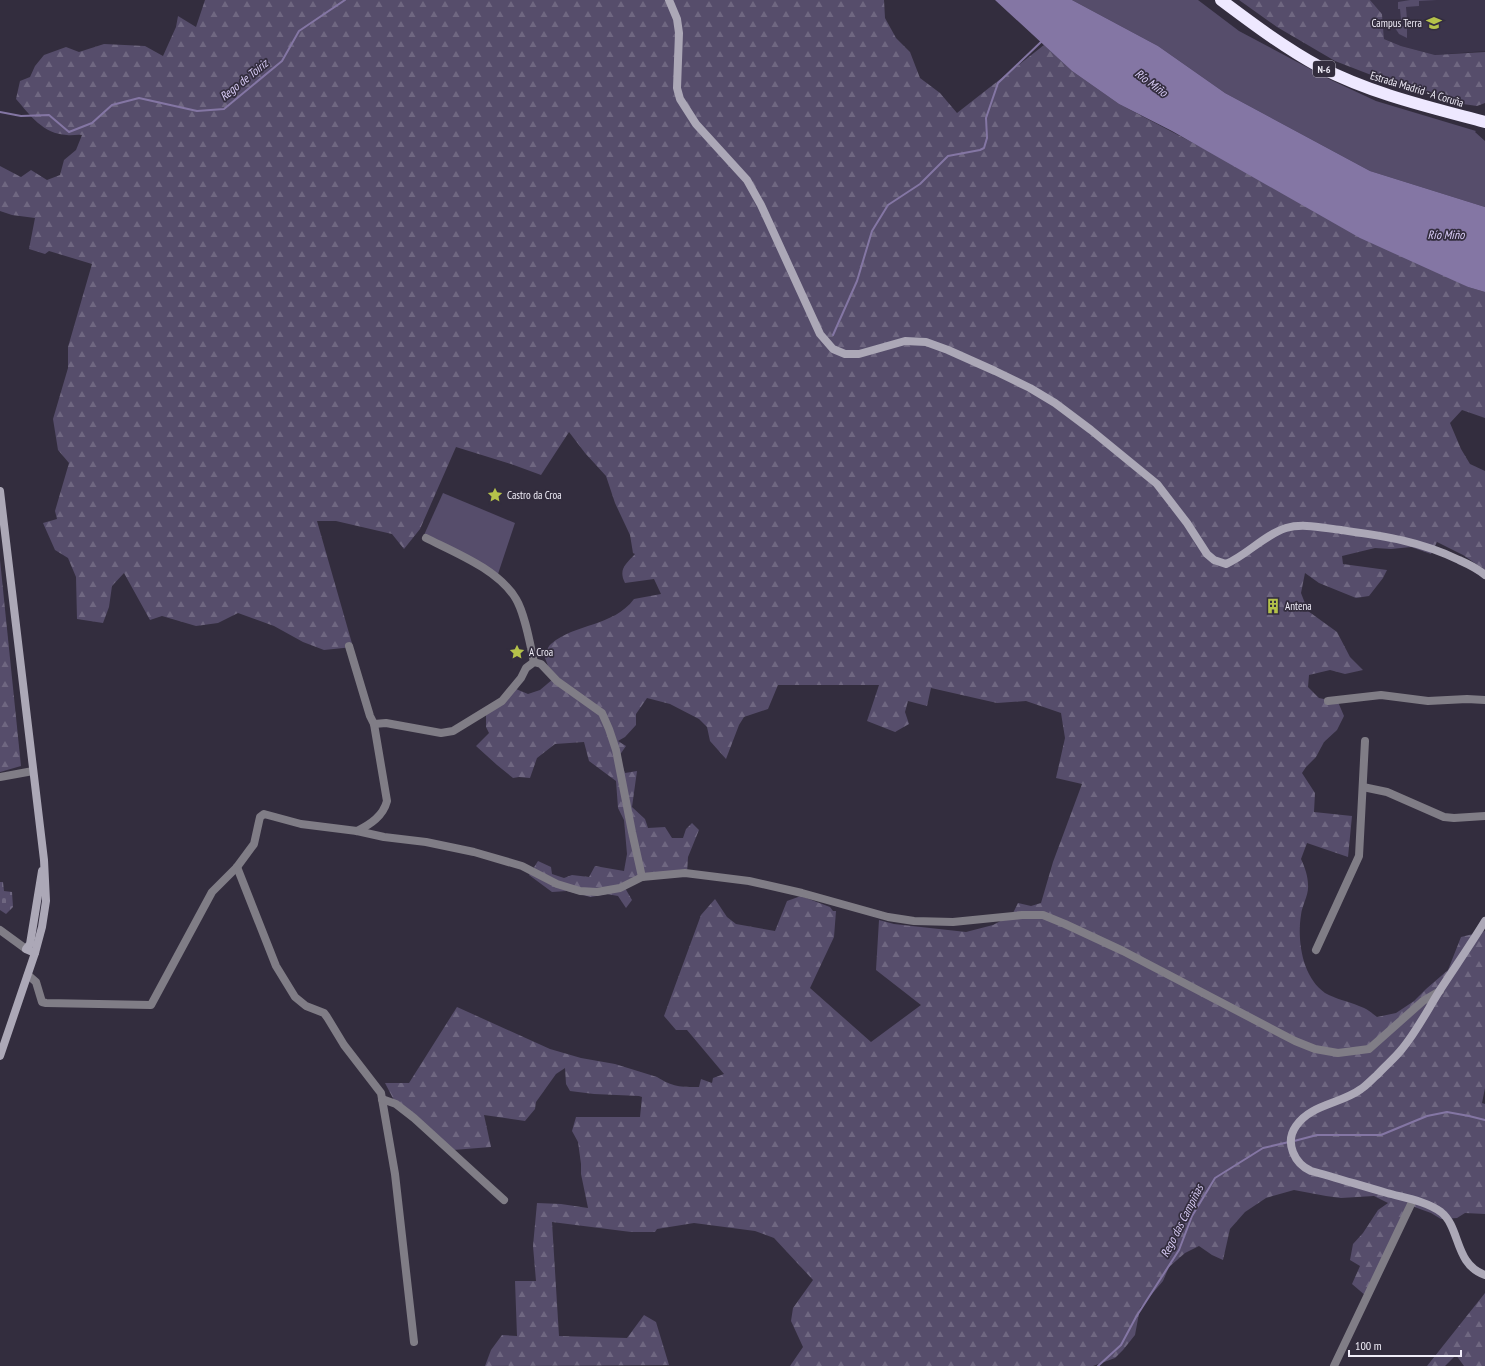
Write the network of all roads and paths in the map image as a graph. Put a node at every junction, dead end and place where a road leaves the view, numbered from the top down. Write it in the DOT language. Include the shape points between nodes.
graph roads {
  1 [pos="669,0"];
  2 [pos="1221,0"];
  3 [pos="1485,122"];
  4 [pos="0,491"];
  5 [pos="426,538"];
  6 [pos="1485,575"];
  7 [pos="349,646"];
  8 [pos="534,662"];
  9 [pos="1485,700"];
  10 [pos="1328,701"];
  11 [pos="374,724"];
  12 [pos="1365,741"];
  13 [pos="33,771"];
  14 [pos="0,777"];
  15 [pos="1363,787"];
  16 [pos="1485,816"];
  17 [pos="357,831"];
  18 [pos="44,860"];
  19 [pos="237,866"];
  20 [pos="642,877"];
  21 [pos="1485,921"];
  22 [pos="0,930"];
  23 [pos="26,949"];
  24 [pos="1316,950"];
  25 [pos="35,953"];
  26 [pos="28,975"];
  27 [pos="1440,991"];
  28 [pos="0,1056"];
  29 [pos="382,1099"];
  30 [pos="504,1200"];
  31 [pos="1413,1200"];
  32 [pos="1485,1276"];
  33 [pos="414,1342"];
  34 [pos="1334,1366"];
  1 -- 6 [label="street" via="677,19 679,33 677,88 680,99 696,124 747,180 762,205 820,334 833,349 845,354 859,354 905,341 926,342 1030,388 1067,412 1157,484 1214,560 1226,564 1285,528 1300,526 1371,534 1418,543 1448,554 1479,569"];
  2 -- 3 [label="highway, Estrada Madrid - A Coruña / N-6" via="1276,40 1322,68 1384,94"];
  4 -- 13 [label="street"];
  5 -- 8 [label="street" via="495,575 508,587 517,601"];
  7 -- 11 [label="street"];
  8 -- 11 [label="street" via="526,668 502,702 453,731 441,733 386,723"];
  8 -- 20 [label="street" via="540,664 557,681 602,714 616,750"];
  9 -- 10 [label="street" via="1428,701 1381,695"];
  11 -- 17 [label="street" via="387,801 384,810 376,819"];
  12 -- 15 [label="street"];
  13 -- 14 [label="street"];
  13 -- 18 [label="street"];
  15 -- 16 [label="street" via="1387,792 1444,817"];
  15 -- 24 [label="street" via="1359,856"];
  17 -- 19 [label="street" via="302,824 264,814 260,817 254,844"];
  17 -- 20 [label="street" via="474,852 522,866 557,884 580,891 597,892 620,888"];
  18 -- 23 [label="street" via="32,938"];
  18 -- 25 [label="street" via="46,901"];
  19 -- 26 [label="street" via="212,892 151,1005 46,1003 42,1002 36,982"];
  19 -- 29 [label="street" via="276,966 295,997 306,1006 324,1013 344,1045 381,1093"];
  20 -- 27 [label="street" via="686,873 749,881 802,893 888,918 914,921 953,922 1043,915 1123,951 1295,1041 1315,1049 1338,1053 1369,1048 1422,1002"];
  21 -- 27 [label="street"];
  22 -- 23 [label="street"];
  23 -- 25 [label="street"];
  25 -- 26 [label="street"];
  26 -- 28 [label="street"];
  27 -- 31 [label="street" via="1403,1048 1362,1089 1309,1113 1296,1126 1292,1136 1294,1156 1299,1164 1311,1171"];
  29 -- 30 [label="street" via="396,1104 414,1118"];
  29 -- 33 [label="street" via="395,1174"];
  31 -- 32 [label="street" via="1434,1207 1443,1214 1449,1221 1463,1257 1471,1267"];
  31 -- 34 [label="street"];
}
